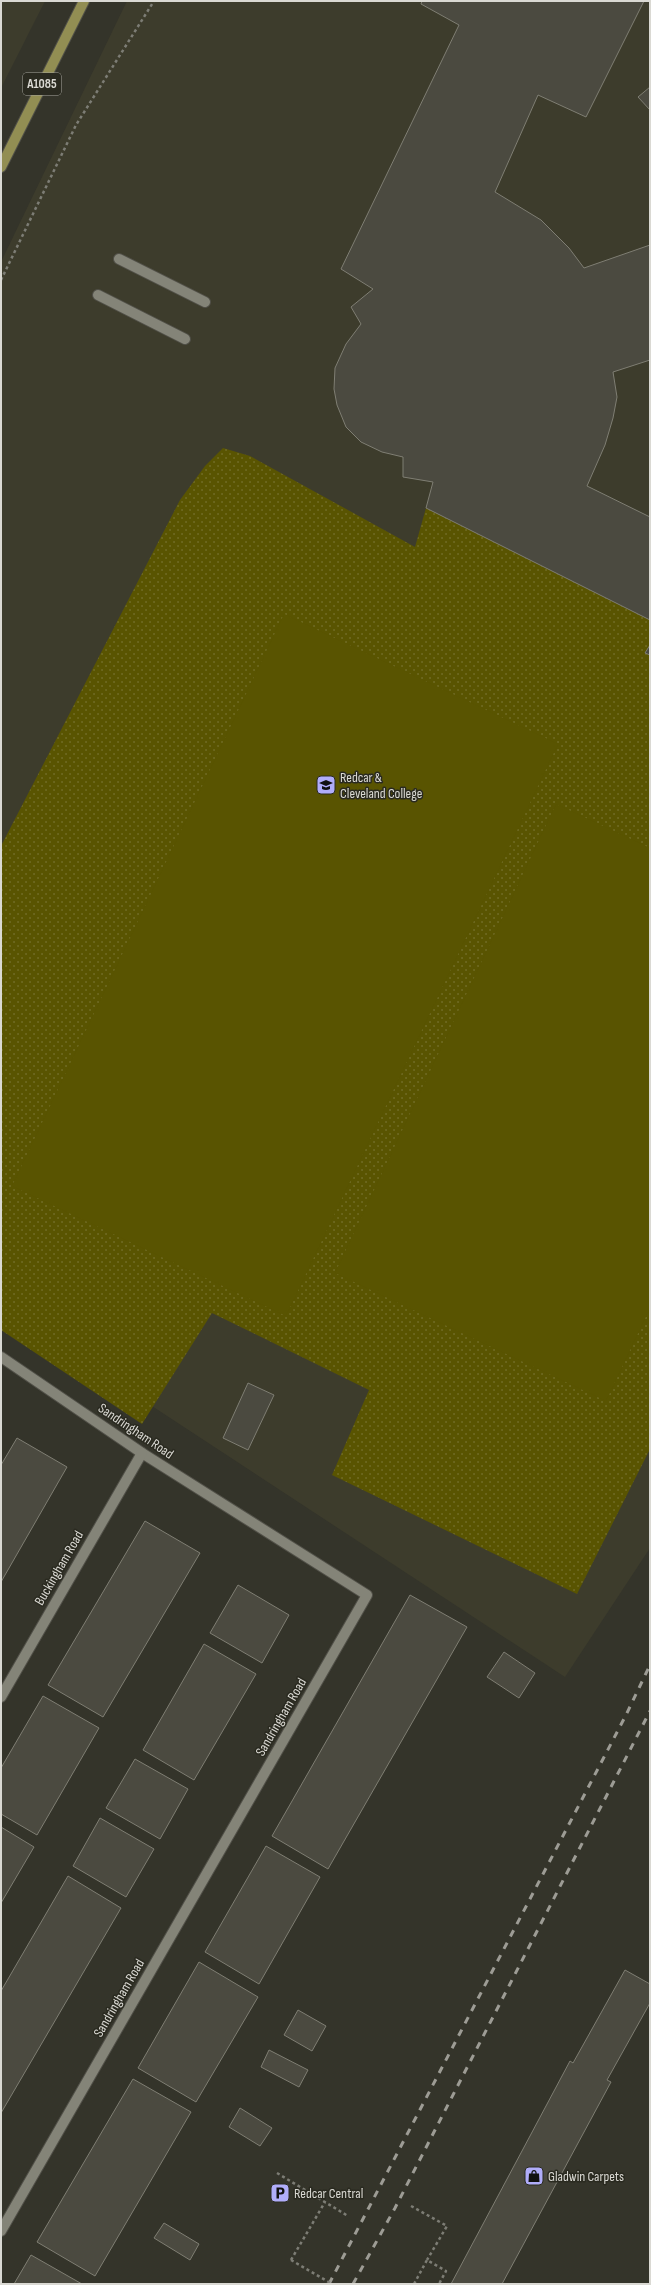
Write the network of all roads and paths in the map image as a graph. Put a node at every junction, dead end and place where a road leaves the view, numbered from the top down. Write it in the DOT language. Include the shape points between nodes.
graph roads {
  1 [pos="84,1"];
  2 [pos="154,1"];
  3 [pos="1,167"];
  4 [pos="119,259"];
  5 [pos="1,280"];
  6 [pos="98,295"];
  7 [pos="204,302"];
  8 [pos="185,339"];
  9 [pos="1,1357"];
  10 [pos="142,1453"];
  11 [pos="1,1697"];
  12 [pos="277,2173"];
  13 [pos="325,2202"];
  14 [pos="411,2206"];
  15 [pos="348,2216"];
  16 [pos="1,2231"];
  17 [pos="427,2260"];
  18 [pos="332,2284"];
  19 [pos="414,2284"];
  20 [pos="439,2284"];
  1 -- 3 [label="main road, A1085"];
  2 -- 5 [label="path" via="76,125"];
  4 -- 7 [label="street"];
  6 -- 8 [label="street"];
  9 -- 10 [label="street, Sandringham Road"];
  10 -- 11 [label="street, Buckingham Road"];
  10 -- 16 [label="street, Sandringham Road" via="367,1595"];
  12 -- 13 [label="path"];
  13 -- 15 [label="path"];
  13 -- 18 [label="path, bridge" via="291,2260"];
  14 -- 17 [label="path" via="447,2226"];
  17 -- 19 [label="path"];
  17 -- 20 [label="path" via="446,2271"];
}
